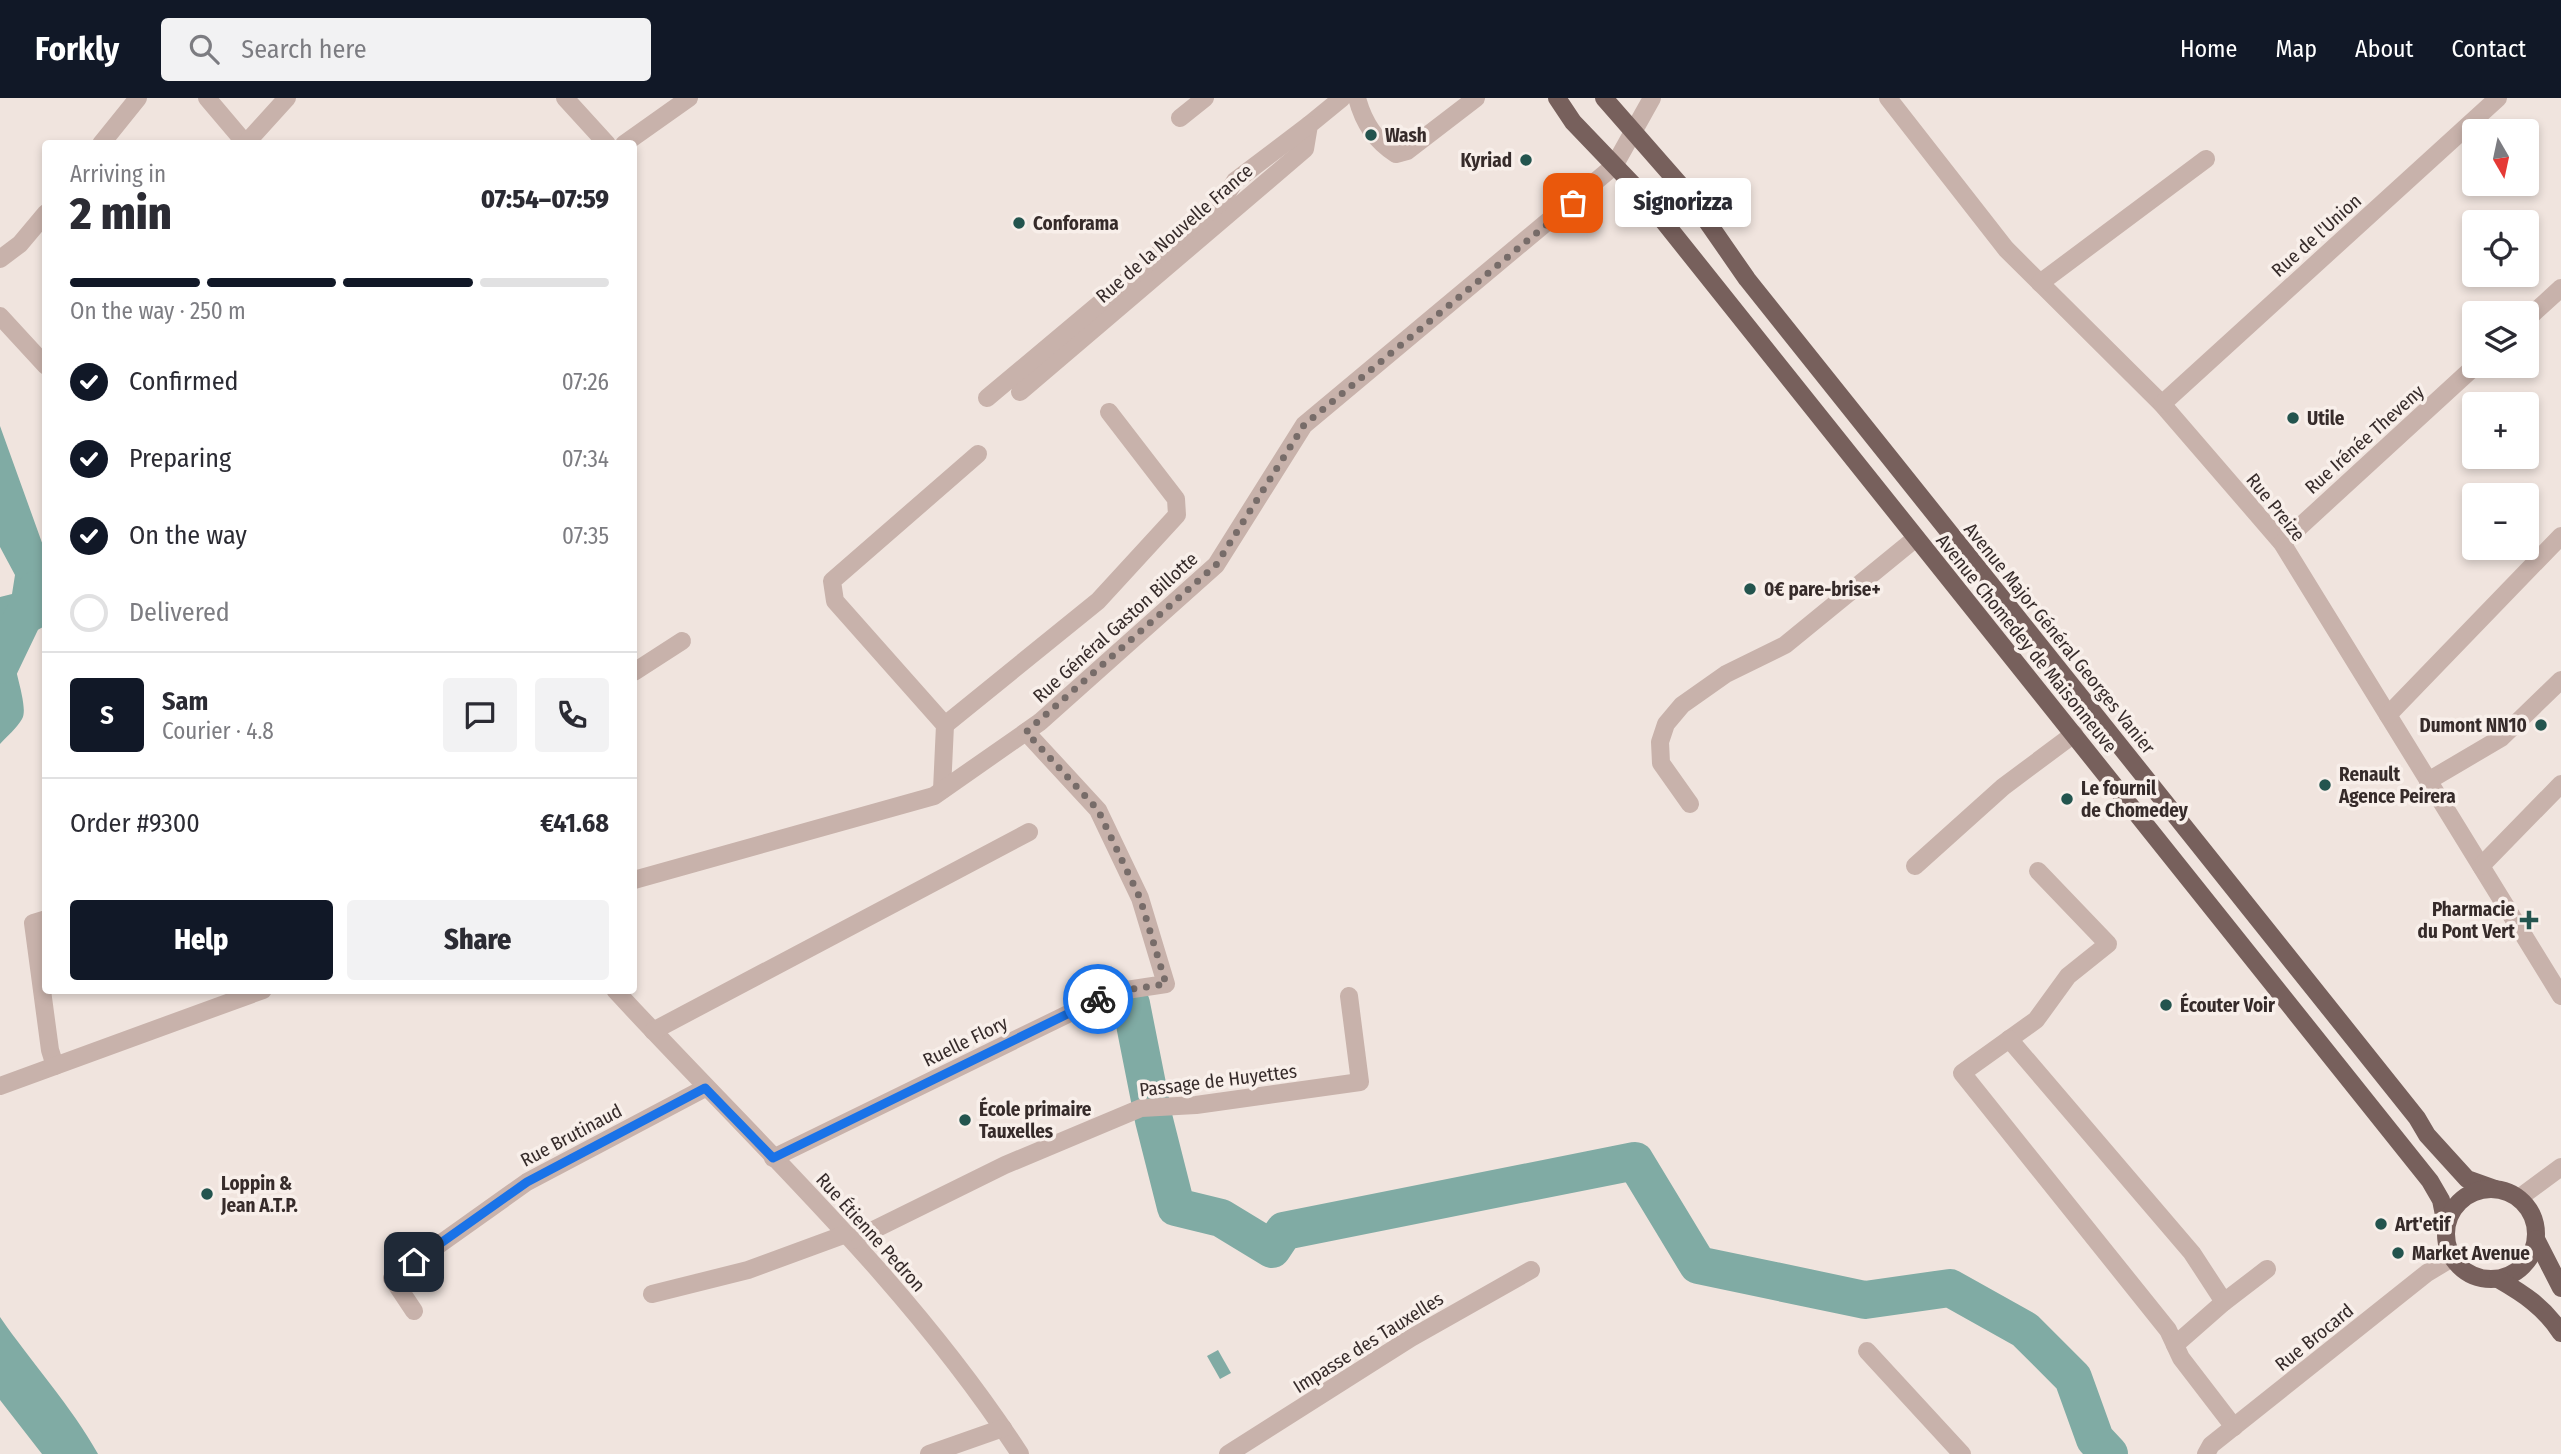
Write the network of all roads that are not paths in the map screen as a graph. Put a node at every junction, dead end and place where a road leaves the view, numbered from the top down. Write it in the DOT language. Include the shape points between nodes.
graph roads {
  1 [pos="138,98"];
  2 [pos="207,98"];
  3 [pos="287,98"];
  4 [pos="565,98"];
  5 [pos="689,98"];
  6 [pos="1205,98"];
  7 [pos="1342,98"];
  8 [pos="1357,98"];
  9 [pos="1476,98"];
  10 [pos="1557,98"];
  11 [pos="1604,98"];
  12 [pos="1653,98"];
  13 [pos="1888,98"];
  14 [pos="2498,98"];
  15 [pos="1180,118"];
  16 [pos="1309,125"];
  17 [pos="1634,129"];
  18 [pos="104,140"];
  19 [pos="244,140"];
  20 [pos="250,140"];
  21 [pos="603,140"];
  22 [pos="630,140"];
  23 [pos="2206,159"];
  24 [pos="1614,166"];
  25 [pos="42,218"];
  26 [pos="0,259"];
  27 [pos="2040,283"];
  28 [pos="2561,288"];
  29 [pos="2539,307"];
  30 [pos="0,316"];
  31 [pos="42,362"];
  32 [pos="2462,378"];
  33 [pos="1020,392"];
  34 [pos="988,398"];
  35 [pos="2162,404"];
  36 [pos="1109,412"];
  37 [pos="978,454"];
  38 [pos="2561,536"];
  39 [pos="1916,538"];
  40 [pos="2282,543"];
  41 [pos="682,641"];
  42 [pos="637,671"];
  43 [pos="2561,680"];
  44 [pos="2388,715"];
  45 [pos="945,725"];
  46 [pos="1026,732"];
  47 [pos="2074,734"];
  48 [pos="2428,781"];
  49 [pos="2561,784"];
  50 [pos="942,790"];
  51 [pos="1690,804"];
  52 [pos="1029,832"];
  53 [pos="1915,866"];
  54 [pos="2481,866"];
  55 [pos="2038,871"];
  56 [pos="637,879"];
  57 [pos="42,920"];
  58 [pos="42,990"];
  59 [pos="43,994"];
  60 [pos="252,994"];
  61 [pos="619,994"];
  62 [pos="1349,996"];
  63 [pos="2561,996"];
  64 [pos="653,1031"];
  65 [pos="2009,1039"];
  66 [pos="55,1066"];
  67 [pos="0,1086"];
  68 [pos="705,1088"];
  69 [pos="773,1158"];
  70 [pos="2561,1167"];
  71 [pos="2495,1188"];
  72 [pos="2519,1198"];
  73 [pos="2446,1225"];
  74 [pos="850,1237"];
  75 [pos="2536,1239"];
  76 [pos="2452,1258"];
  77 [pos="2267,1269"];
  78 [pos="1531,1270"];
  79 [pos="2498,1279"];
  80 [pos="2561,1288"];
  81 [pos="652,1294"];
  82 [pos="2224,1302"];
  83 [pos="414,1311"];
  84 [pos="2561,1333"];
  85 [pos="2175,1345"];
  86 [pos="1867,1351"];
  87 [pos="2234,1427"];
  88 [pos="1003,1428"];
  89 [pos="929,1454"];
  90 [pos="1020,1454"];
  91 [pos="1228,1454"];
  92 [pos="1962,1454"];
  93 [pos="2206,1454"];
  1 -- 18 [label="street"];
  2 -- 19 [label="street"];
  3 -- 20 [label="street"];
  4 -- 21 [label="street"];
  5 -- 22 [label="street"];
  6 -- 15 [label="street"];
  7 -- 16 [label="street, Rue de la Nouvelle France"];
  8 -- 9 [label="street" via="1363,119 1396,154 1407,151"];
  10 -- 24 [label="main road, Avenue Chomedey de Maisonneuve"];
  11 -- 17 [label="main road, Avenue Major Général Georges Vanier"];
  12 -- 17 [label="street"];
  13 -- 27 [label="street, Rue Preize" via="2006,249"];
  14 -- 35 [label="street, Rue de l'Union"];
  16 -- 33 [label="street, Rue de la Nouvelle France" via="1305,149"];
  16 -- 34 [label="street" via="1235,181 1223,200"];
  17 -- 24 [label="street"];
  17 -- 71 [label="main road, Avenue Major Général Georges Vanier" via="1694,202 1747,279 2164,798 2427,1135 2467,1178"];
  23 -- 27 [label="street"];
  24 -- 39 [label="main road, Avenue Chomedey de Maisonneuve"];
  24 -- 46 [label="street, Rue Général Gaston Billotte" via="1304,425 1216,565"];
  25 -- 26 [label="street"];
  27 -- 35 [label="street, Rue Preize"];
  28 -- 29 [label="street"];
  30 -- 31 [label="street"];
  32 -- 40 [label="street, Rue Irénée Theveny"];
  35 -- 40 [label="street, Rue Preize"];
  36 -- 45 [label="street" via="1175,499 1177,515 1098,601"];
  37 -- 45 [label="street" via="832,581 835,601"];
  38 -- 44 [label="street"];
  39 -- 47 [label="main road, Avenue Chomedey de Maisonneuve"];
  39 -- 51 [label="street" via="1785,645 1726,674 1682,705 1666,724 1660,742 1661,763"];
  40 -- 44 [label="street, Rue Preize"];
  41 -- 42 [label="street"];
  43 -- 48 [label="street" via="2501,737"];
  44 -- 48 [label="street, Rue Preize"];
  45 -- 50 [label="street"];
  46 -- 50 [label="street, Rue Général Gaston Billotte"];
  46 -- 69 [label="street, Ruelle Flory" via="1098,810 1140,898 1166,984 1112,992"];
  47 -- 53 [label="street" via="2003,787"];
  47 -- 73 [label="main road, Avenue Chomedey de Maisonneuve" via="2430,1181 2441,1200"];
  48 -- 54 [label="street, Rue Preize"];
  49 -- 54 [label="street"];
  50 -- 56 [label="street, Rue Général Gaston Billotte" via="934,796"];
  52 -- 64 [label="street"];
  54 -- 63 [label="street, Rue Preize"];
  55 -- 65 [label="street" via="2108,944 2068,976 2036,1020"];
  57 -- 58 [label="street" via="33,923"];
  59 -- 66 [label="street"];
  60 -- 66 [label="street"];
  61 -- 64 [label="street, Rue Étienne Pedron"];
  62 -- 74 [label="street, Passage de Huyettes" via="1360,1082 1150,1107 1005,1165"];
  64 -- 68 [label="street, Rue Étienne Pedron"];
  65 -- 82 [label="street" via="2192,1253"];
  65 -- 85 [label="street" via="1962,1073 2168,1330"];
  66 -- 67 [label="street"];
  68 -- 69 [label="street, Rue Étienne Pedron"];
  68 -- 83 [label="street, Rue Brutinaud" via="527,1182 392,1278"];
  69 -- 74 [label="street, Rue Étienne Pedron"];
  70 -- 72 [label="street"];
  71 -- 72 [label="main road"];
  71 -- 73 [label="main road" via="2482,1189 2459,1202"];
  72 -- 75 [label="main road" via="2532,1217"];
  73 -- 76 [label="main road"];
  74 -- 81 [label="street, Passage de Huyettes"];
  74 -- 88 [label="street, Rue Étienne Pedron" via="981,1394"];
  75 -- 79 [label="main road" via="2524,1265"];
  75 -- 80 [label="main road"];
  76 -- 79 [label="main road" via="2472,1275"];
  76 -- 87 [label="street, Rue Brocard"];
  77 -- 82 [label="street"];
  78 -- 91 [label="street, Impasse des Tauxelles" via="1411,1338"];
  79 -- 84 [label="main road" via="2532,1299"];
  82 -- 85 [label="street"];
  85 -- 87 [label="street"];
  86 -- 92 [label="street"];
  87 -- 93 [label="street, Rue Brocard"];
  88 -- 89 [label="street"];
  88 -- 90 [label="street, Rue Étienne Pedron"];
}
